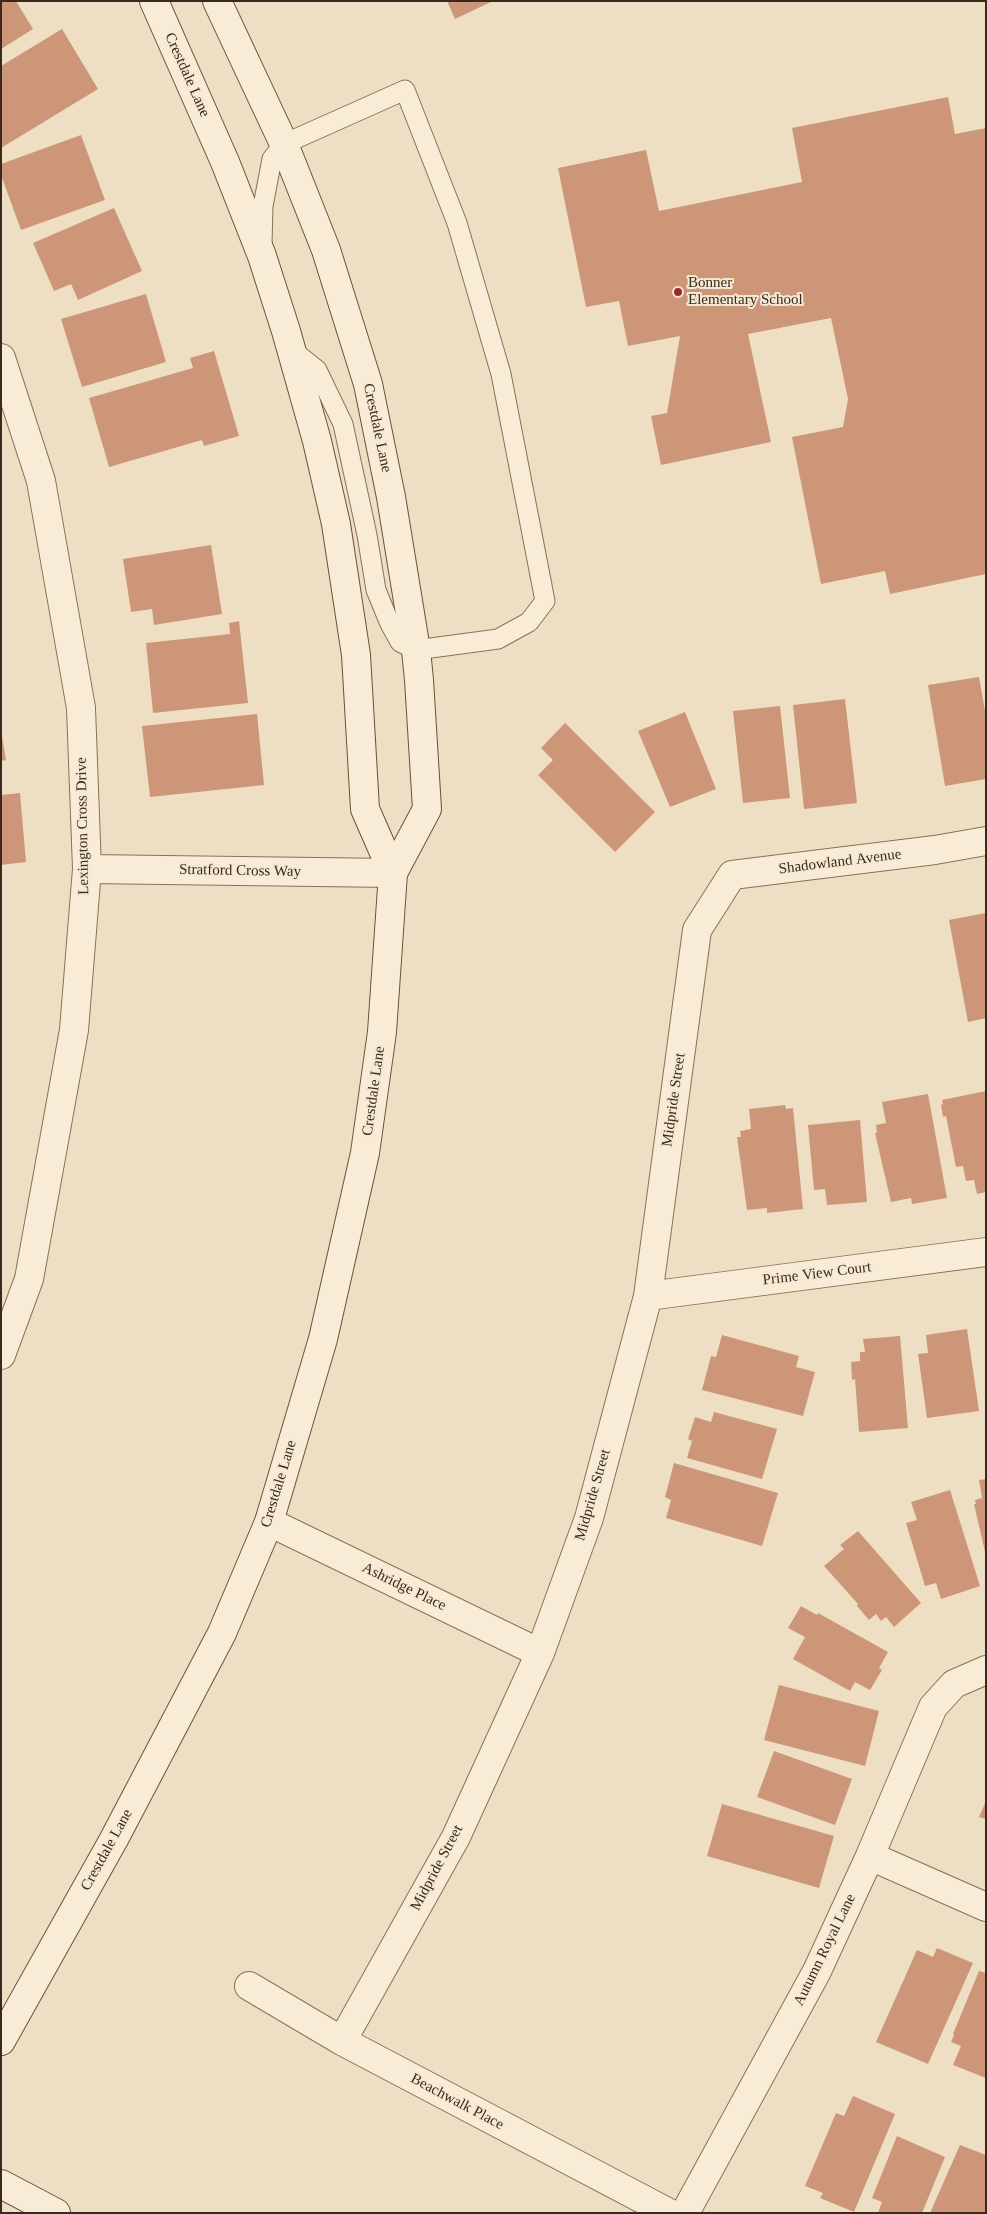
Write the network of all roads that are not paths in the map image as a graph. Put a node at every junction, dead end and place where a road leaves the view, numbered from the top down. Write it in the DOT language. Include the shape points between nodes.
graph roads {
  1 [pos="154,1"];
  2 [pos="217,1"];
  3 [pos="284,144"];
  4 [pos="262,256"];
  5 [pos="292,350"];
  6 [pos="1,358"];
  7 [pos="416,650"];
  8 [pos="986,841"];
  9 [pos="87,869"];
  10 [pos="393,873"];
  11 [pos="712,908"];
  12 [pos="986,1252"];
  13 [pos="648,1296"];
  14 [pos="1,1355"];
  15 [pos="269,1522"];
  16 [pos="540,1652"];
  17 [pos="986,1670"];
  18 [pos="870,1856"];
  19 [pos="986,1907"];
  20 [pos="249,1986"];
  21 [pos="1,2041"];
  22 [pos="342,2041"];
  23 [pos="1,2184"];
  24 [pos="56,2213"];
  25 [pos="669,2213"];
  26 [pos="686,2213"];
  1 -- 4 [label="street, Crestdale Lane" via="225,162"];
  2 -- 3 [label="street, Crestdale Lane"];
  3 -- 4 [label="lane" via="272,159 263,206"];
  3 -- 7 [label="street, Crestdale Lane" via="326,250 368,384 391,497"];
  3 -- 7 [label="lane" via="405,90 458,223 501,374 545,601 529,622 498,639"];
  4 -- 5 [label="street, Crestdale Lane"];
  5 -- 7 [label="lane" via="317,370 343,424 368,535 376,590 400,642"];
  5 -- 10 [label="street, Crestdale Lane" via="317,441 337,533 359,685 365,809"];
  6 -- 9 [label="street, Lexington Cross Drive" via="41,481 81,708"];
  7 -- 10 [label="street, Crestdale Lane" via="427,809"];
  8 -- 11 [label="street, Shadowland Avenue" via="732,875"];
  9 -- 10 [label="street, Stratford Cross Way"];
  9 -- 14 [label="street, Lexington Cross Drive" via="74,1030 29,1279"];
  10 -- 15 [label="street, Crestdale Lane" via="382,1032 366,1153 324,1339"];
  11 -- 13 [label="street, Midpride Street" via="697,930"];
  12 -- 13 [label="street, Prime View Court"];
  13 -- 16 [label="street, Midpride Street" via="589,1518"];
  15 -- 16 [label="street, Ashridge Place"];
  15 -- 21 [label="street, Crestdale Lane" via="222,1633 114,1839"];
  16 -- 22 [label="street, Midpride Street" via="456,1837"];
  17 -- 18 [label="street, Autumn Royal Lane" via="954,1684 933,1707"];
  18 -- 19 [label="street"];
  18 -- 26 [label="street, Autumn Royal Lane" via="817,1971"];
  20 -- 22 [label="street, Beachwalk Place"];
  22 -- 25 [label="street, Beachwalk Place"];
  23 -- 24 [label="street"];
}
